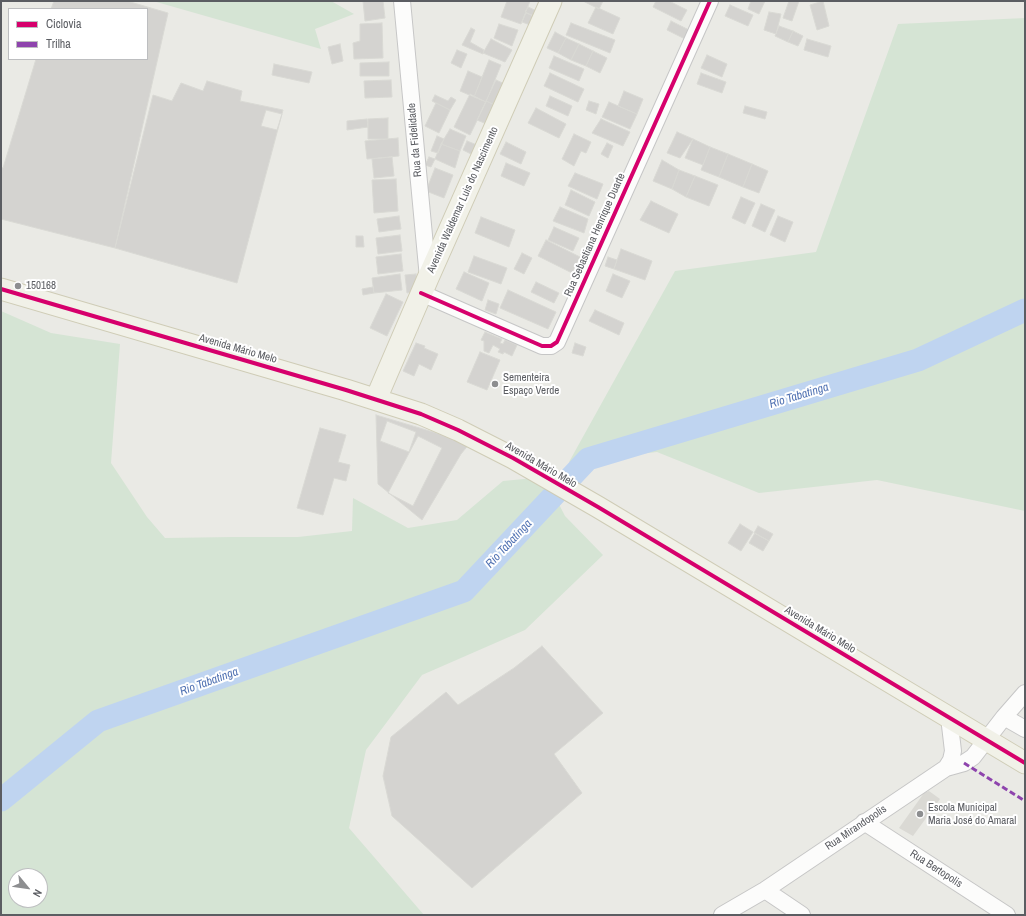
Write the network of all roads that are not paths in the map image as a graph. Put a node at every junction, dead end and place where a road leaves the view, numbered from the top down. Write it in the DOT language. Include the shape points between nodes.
graph roads {
  1 [pos="402,1"];
  2 [pos="551,1"];
  3 [pos="710,1"];
  4 [pos="424,286"];
  5 [pos="1,289"];
  6 [pos="376,399"];
  7 [pos="1025,693"];
  8 [pos="949,717"];
  9 [pos="1004,717"];
  10 [pos="1025,729"];
  11 [pos="986,739"];
  12 [pos="1025,762"];
  13 [pos="946,768"];
  14 [pos="864,822"];
  15 [pos="765,890"];
  16 [pos="722,915"];
  17 [pos="802,915"];
  18 [pos="1007,915"];
  1 -- 4 [label="street, Rua da Fidelidade"];
  2 -- 4 [label="main road, Avenida Waldemar Luis do Nascimento"];
  3 -- 4 [label="street, Rua Sebastiana Henrique Duarte" via="557,342 551,346 542,346"];
  4 -- 6 [label="main road, Avenida Waldemar Luis do Nascimento"];
  5 -- 6 [label="main road, Avenida Mário Melo"];
  6 -- 8 [label="main road, Avenida Mário Melo" via="421,414 513,458"];
  7 -- 9 [label="street, Rua Mirandopolis"];
  8 -- 11 [label="main road, Avenida Mário Melo"];
  8 -- 13 [label="street" via="953,751"];
  9 -- 10 [label="street"];
  9 -- 11 [label="street, Rua Mirandopolis"];
  11 -- 12 [label="main road, Avenida Mário Melo"];
  11 -- 13 [label="street, Rua Mirandopolis" via="973,757 964,763"];
  13 -- 14 [label="street, Rua Mirandopolis"];
  14 -- 15 [label="street, Rua Mirandopolis"];
  14 -- 18 [label="street, Rua Bertopolis"];
  15 -- 16 [label="street, Rua Mirandopolis"];
  15 -- 17 [label="street"];
}
